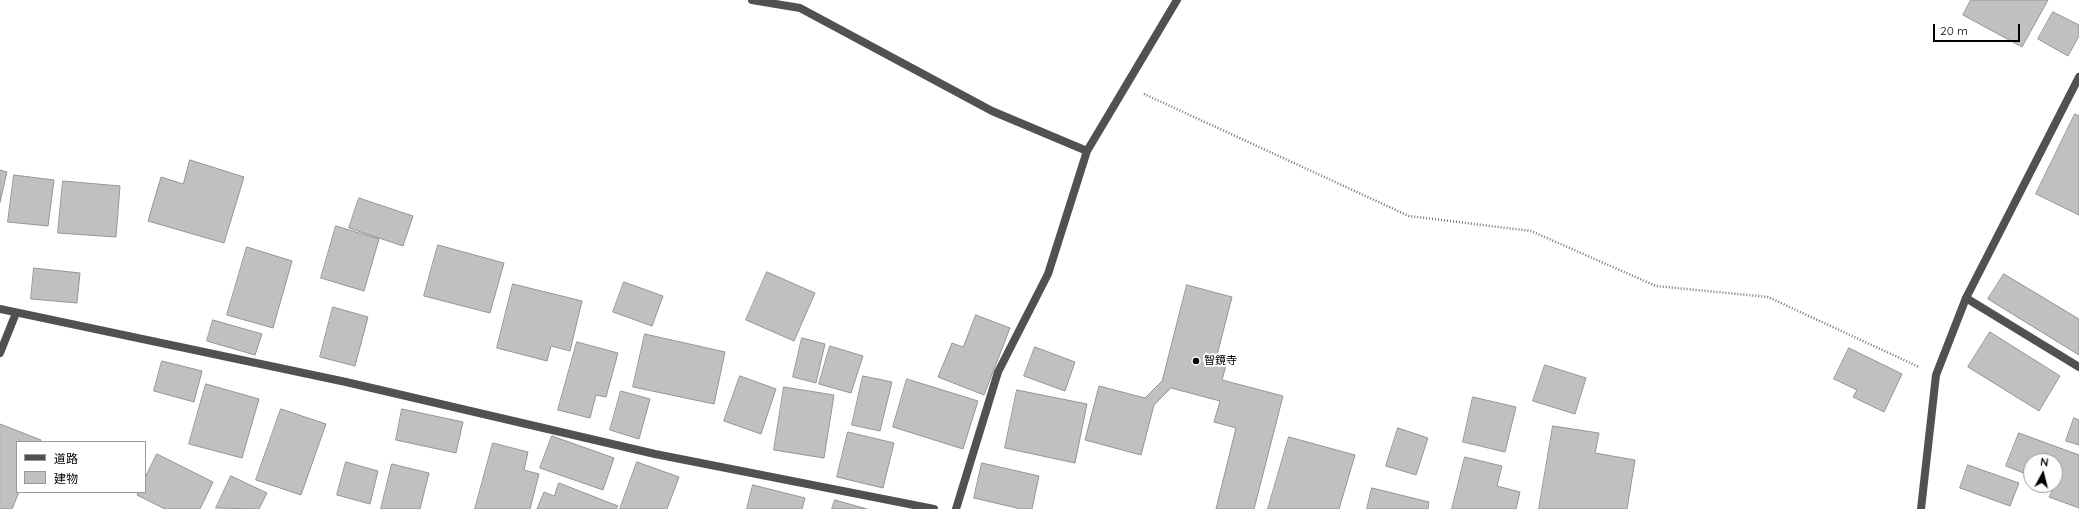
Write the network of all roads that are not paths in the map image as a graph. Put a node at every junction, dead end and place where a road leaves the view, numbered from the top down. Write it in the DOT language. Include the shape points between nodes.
graph roads {
  1 [pos="752,0"];
  2 [pos="1177,0"];
  3 [pos="2079,77"];
  4 [pos="1087,151"];
  5 [pos="1966,298"];
  6 [pos="0,309"];
  7 [pos="16,313"];
  8 [pos="0,353"];
  9 [pos="2079,367"];
  10 [pos="934,509"];
  11 [pos="956,509"];
  12 [pos="1921,509"];
  1 -- 4 [label="street" via="800,8 992,111"];
  2 -- 4 [label="street"];
  3 -- 5 [label="street"];
  4 -- 11 [label="street" via="1048,274 998,372"];
  5 -- 9 [label="street"];
  5 -- 12 [label="street" via="1936,375"];
  6 -- 7 [label="street"];
  7 -- 8 [label="street"];
  7 -- 10 [label="street" via="346,382 655,454"];
}
